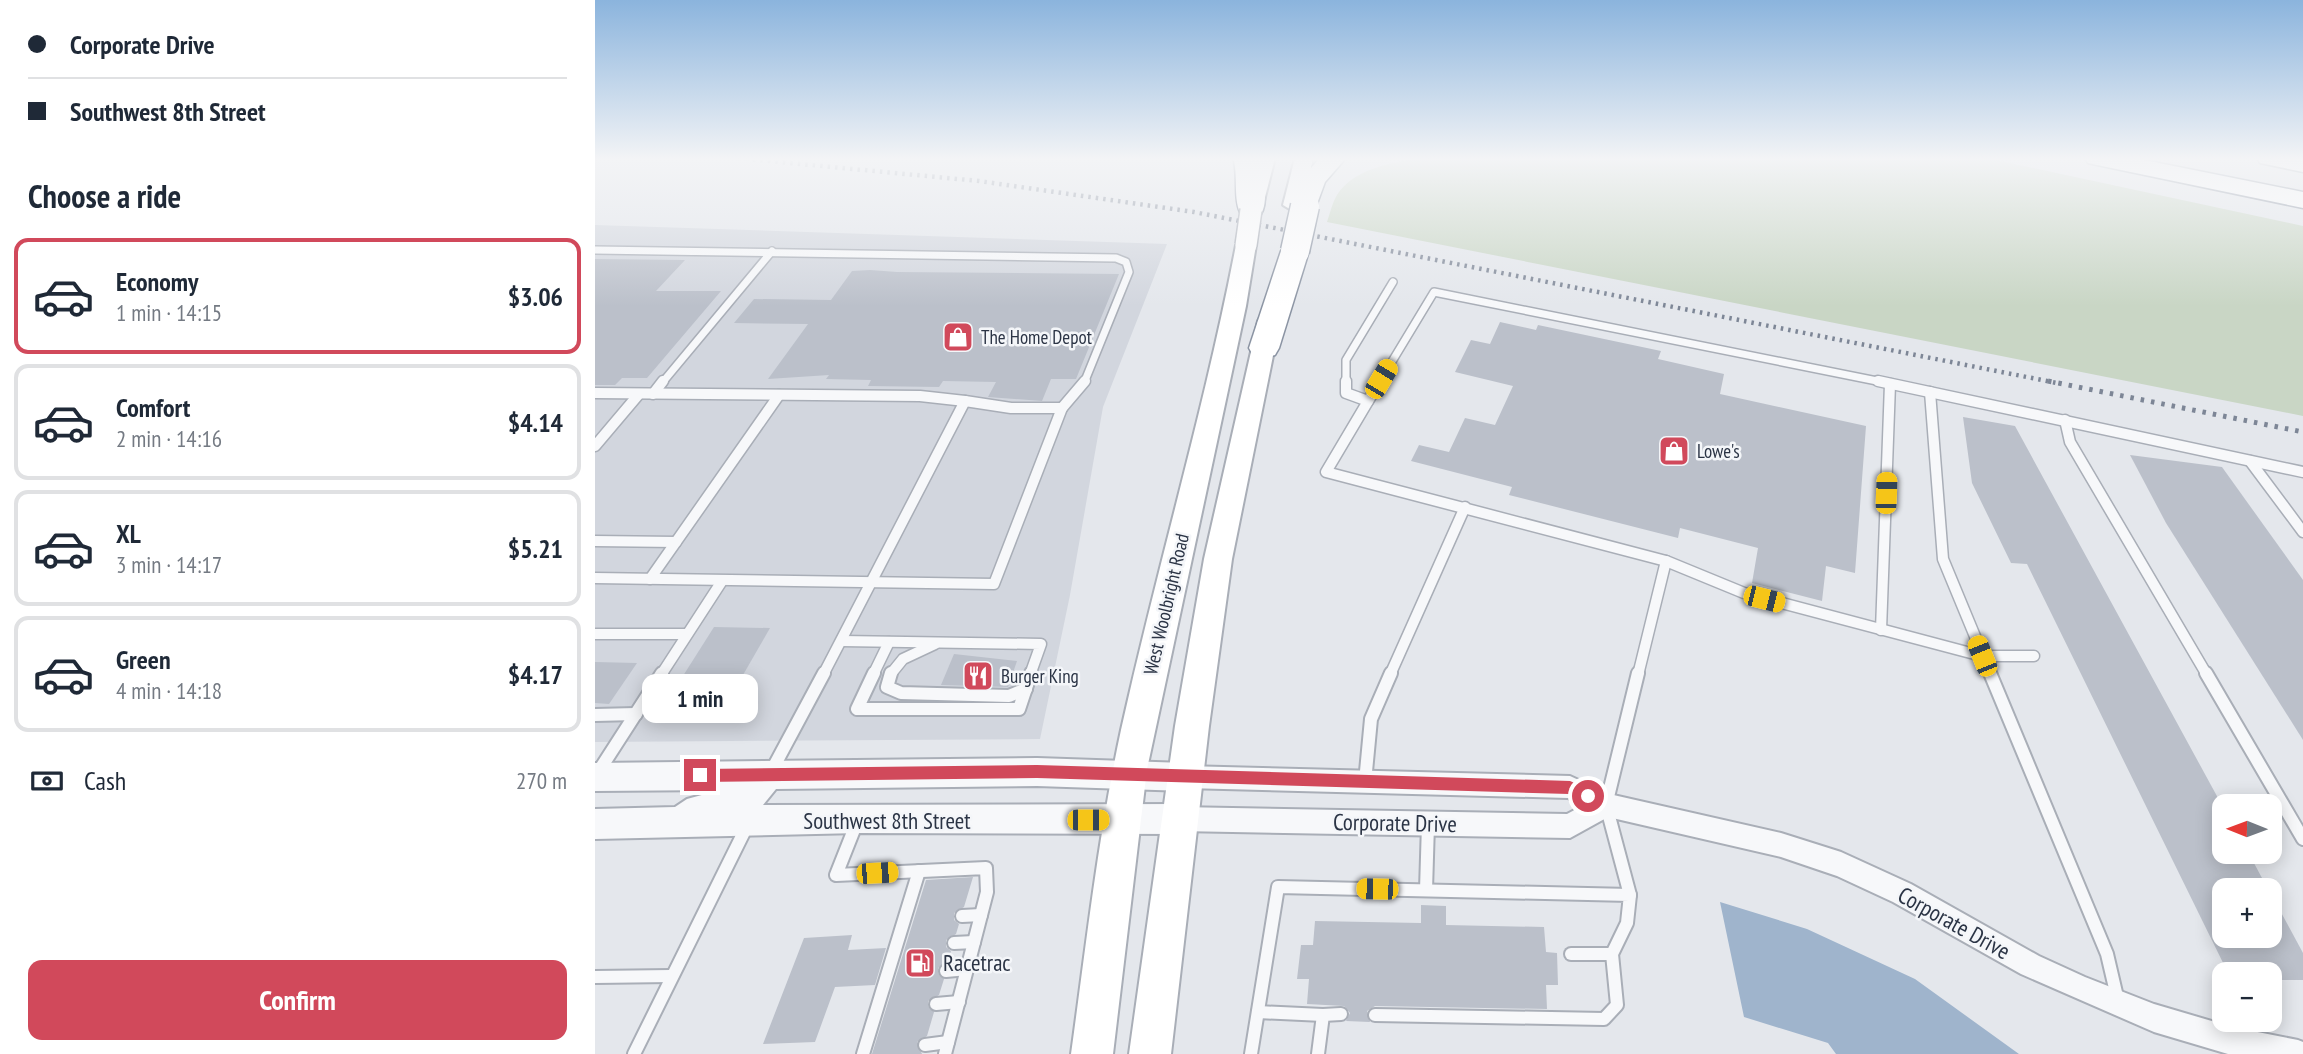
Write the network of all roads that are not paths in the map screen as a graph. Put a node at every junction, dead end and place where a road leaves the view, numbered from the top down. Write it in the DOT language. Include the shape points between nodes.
graph roads {
  1 [pos="1252,207"];
  2 [pos="1299,207"];
  3 [pos="595,250"];
  4 [pos="772,251"];
  5 [pos="1289,251"];
  6 [pos="1393,282"];
  7 [pos="1264,348"];
  8 [pos="1890,384"];
  9 [pos="1930,392"];
  10 [pos="595,393"];
  11 [pos="639,394"];
  12 [pos="653,394"];
  13 [pos="779,395"];
  14 [pos="965,401"];
  15 [pos="1368,401"];
  16 [pos="1062,408"];
  17 [pos="2065,420"];
  18 [pos="595,446"];
  19 [pos="2250,461"];
  20 [pos="2303,472"];
  21 [pos="1465,508"];
  22 [pos="2303,532"];
  23 [pos="595,541"];
  24 [pos="676,542"];
  25 [pos="1666,561"];
  26 [pos="595,578"];
  27 [pos="650,579"];
  28 [pos="722,581"];
  29 [pos="873,582"];
  30 [pos="1881,630"];
  31 [pos="595,634"];
  32 [pos="688,634"];
  33 [pos="842,640"];
  34 [pos="890,642"];
  35 [pos="939,642"];
  36 [pos="1982,656"];
  37 [pos="2034,656"];
  38 [pos="1026,689"];
  39 [pos="636,714"];
  40 [pos="595,715"];
  41 [pos="770,774"];
  42 [pos="1128,775"];
  43 [pos="595,777"];
  44 [pos="1185,778"];
  45 [pos="1365,782"];
  46 [pos="1606,805"];
  47 [pos="859,818"];
  48 [pos="1122,819"];
  49 [pos="1179,819"];
  50 [pos="749,822"];
  51 [pos="595,824"];
  52 [pos="649,824"];
  53 [pos="1428,824"];
  54 [pos="2303,839"];
  55 [pos="919,871"];
  56 [pos="1426,890"];
  57 [pos="1630,895"];
  58 [pos="981,915"];
  59 [pos="962,916"];
  60 [pos="974,942"];
  61 [pos="954,943"];
  62 [pos="1571,954"];
  63 [pos="1612,954"];
  64 [pos="967,969"];
  65 [pos="946,971"];
  66 [pos="595,976"];
  67 [pos="671,976"];
  68 [pos="959,1002"];
  69 [pos="936,1004"];
  70 [pos="2118,1004"];
  71 [pos="1258,1012"];
  72 [pos="1341,1014"];
  73 [pos="1323,1015"];
  74 [pos="1375,1015"];
  75 [pos="925,1045"];
  76 [pos="946,1048"];
  77 [pos="866,1050"];
  78 [pos="634,1054"];
  79 [pos="1092,1054"];
  80 [pos="1150,1054"];
  81 [pos="1251,1054"];
  82 [pos="1318,1054"];
  83 [pos="2298,1054"];
  1 -- 42 [label="main road, West Woolbright Road, bridge" via="1226,359 1166,597"];
  2 -- 5 [label="highway, bridge"];
  3 -- 4 [label="lane"];
  4 -- 12 [label="lane"];
  4 -- 16 [label="lane" via="1116,258 1126,262 1129,272 1085,382"];
  5 -- 7 [label="highway"];
  6 -- 15 [label="lane" via="1346,360 1346,393"];
  7 -- 44 [label="main road, West Woolbright Road" via="1218,559"];
  8 -- 9 [label="lane"];
  8 -- 15 [label="lane" via="1433,292"];
  8 -- 30 [label="lane"];
  9 -- 17 [label="lane"];
  9 -- 36 [label="lane" via="1943,558"];
  10 -- 11 [label="lane"];
  11 -- 12 [label="lane"];
  11 -- 18 [label="lane"];
  12 -- 13 [label="lane"];
  13 -- 14 [label="lane" via="920,396"];
  13 -- 24 [label="lane"];
  14 -- 16 [label="lane" via="1011,408"];
  14 -- 29 [label="lane"];
  15 -- 21 [label="lane" via="1326,472"];
  16 -- 29 [label="lane" via="994,584"];
  17 -- 19 [label="lane"];
  17 -- 54 [label="lane" via="2070,442"];
  19 -- 20 [label="lane"];
  19 -- 22 [label="lane"];
  21 -- 25 [label="lane"];
  21 -- 45 [label="lane" via="1371,719"];
  23 -- 24 [label="lane"];
  24 -- 27 [label="lane"];
  25 -- 30 [label="lane" via="1744,593"];
  25 -- 46 [label="lane"];
  26 -- 27 [label="lane"];
  27 -- 28 [label="lane"];
  28 -- 29 [label="lane"];
  28 -- 32 [label="lane"];
  29 -- 33 [label="lane"];
  30 -- 36 [label="lane"];
  31 -- 32 [label="lane"];
  32 -- 39 [label="lane"];
  33 -- 34 [label="lane"];
  33 -- 41 [label="lane"];
  34 -- 35 [label="lane"];
  34 -- 38 [label="lane" via="857,709 1019,709"];
  35 -- 38 [label="lane" via="1041,644"];
  35 -- 38 [label="lane" via="904,656 887,687 901,693 1009,696"];
  36 -- 37 [label="lane"];
  36 -- 70 [label="lane" via="2107,954"];
  39 -- 40 [label="lane"];
  39 -- 43 [label="lane"];
  41 -- 42 [label="street"];
  41 -- 43 [label="street"];
  41 -- 52 [label="street" via="752,795"];
  42 -- 44 [label="street"];
  42 -- 48 [label="main road, West Woolbright Road"];
  44 -- 45 [label="street, Corporate Drive"];
  44 -- 49 [label="main road, West Woolbright Road"];
  45 -- 46 [label="street, Corporate Drive" via="1570,787"];
  46 -- 53 [label="street, Corporate Drive" via="1570,826"];
  46 -- 57 [label="lane"];
  46 -- 70 [label="street, Corporate Drive" via="1781,845 1841,865 1902,893 2030,965"];
  47 -- 48 [label="street, Southwest 8th Street"];
  47 -- 50 [label="street, Southwest 8th Street"];
  47 -- 55 [label="lane" via="836,875"];
  48 -- 49 [label="street, Southwest 8th Street"];
  48 -- 79 [label="main road, West Woolbright Road"];
  49 -- 53 [label="street, Corporate Drive"];
  49 -- 80 [label="main road, West Woolbright Road"];
  50 -- 52 [label="street, Southwest 8th Street"];
  50 -- 67 [label="lane"];
  51 -- 52 [label="street, Southwest 8th Street"];
  53 -- 56 [label="lane"];
  55 -- 58 [label="lane" via="986,868 987,892"];
  55 -- 77 [label="lane"];
  56 -- 57 [label="lane"];
  56 -- 71 [label="lane" via="1278,887"];
  57 -- 63 [label="lane" via="1627,923"];
  58 -- 59 [label="lane"];
  58 -- 60 [label="lane"];
  60 -- 61 [label="lane"];
  60 -- 64 [label="lane"];
  62 -- 63 [label="lane"];
  63 -- 74 [label="lane" via="1617,1005 1604,1019"];
  64 -- 65 [label="lane"];
  64 -- 68 [label="lane"];
  66 -- 67 [label="lane"];
  67 -- 78 [label="lane"];
  68 -- 69 [label="lane"];
  68 -- 76 [label="lane"];
  70 -- 83 [label="street, Corporate Drive" via="2232,1041"];
  71 -- 73 [label="lane"];
  71 -- 81 [label="lane"];
  72 -- 73 [label="lane"];
  73 -- 82 [label="lane"];
  75 -- 76 [label="lane"];
}
